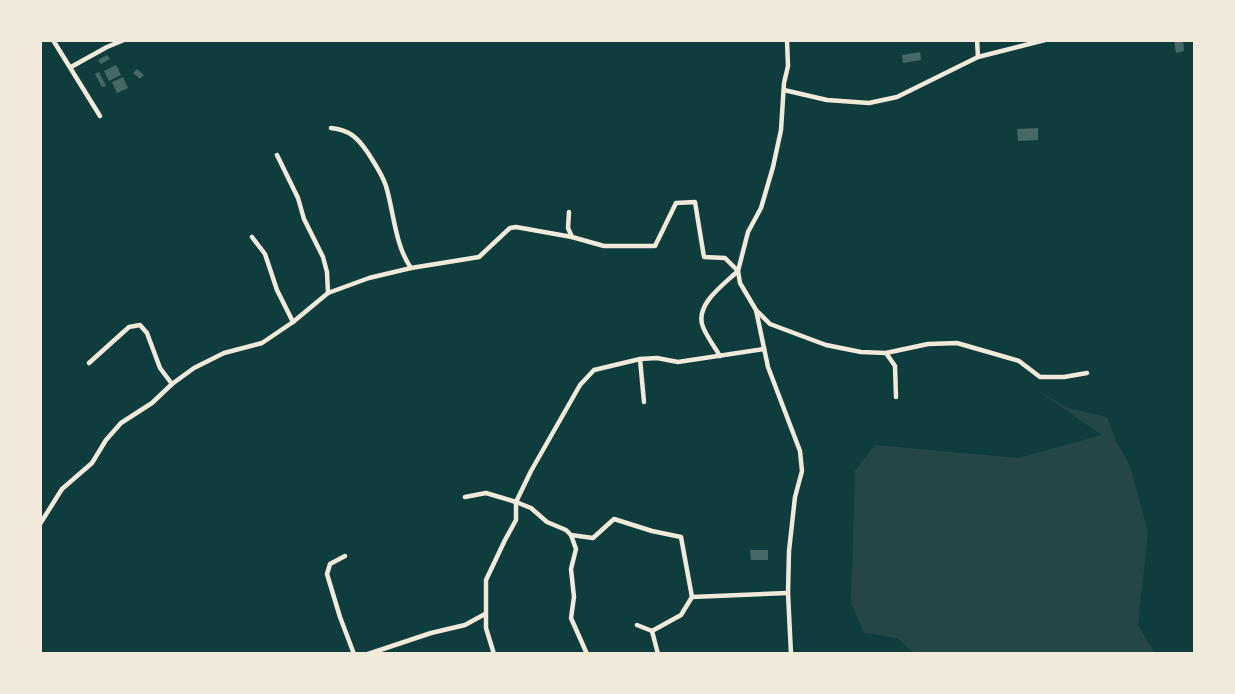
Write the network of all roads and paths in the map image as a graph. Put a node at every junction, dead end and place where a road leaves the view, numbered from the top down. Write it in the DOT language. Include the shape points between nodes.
graph roads {
  1 [pos="53,40"];
  2 [pos="124,40"];
  3 [pos="778,40"];
  4 [pos="976,40"];
  5 [pos="1046,40"];
  6 [pos="787,42"];
  7 [pos="978,57"];
  8 [pos="71,67"];
  9 [pos="784,90"];
  10 [pos="100,116"];
  11 [pos="331,128"];
  12 [pos="277,155"];
  13 [pos="569,212"];
  14 [pos="252,237"];
  15 [pos="573,237"];
  16 [pos="411,267"];
  17 [pos="738,271"];
  18 [pos="328,293"];
  19 [pos="756,310"];
  20 [pos="293,322"];
  21 [pos="764,349"];
  22 [pos="886,353"];
  23 [pos="720,356"];
  24 [pos="640,359"];
  25 [pos="89,363"];
  26 [pos="1087,373"];
  27 [pos="172,384"];
  28 [pos="896,397"];
  29 [pos="644,402"];
  30 [pos="465,497"];
  31 [pos="516,502"];
  32 [pos="40,524"];
  33 [pos="572,535"];
  34 [pos="345,556"];
  35 [pos="788,593"];
  36 [pos="692,597"];
  37 [pos="485,614"];
  38 [pos="637,625"];
  39 [pos="652,631"];
  40 [pos="354,654"];
  41 [pos="368,654"];
  42 [pos="494,654"];
  43 [pos="587,654"];
  44 [pos="658,654"];
  45 [pos="791,654"];
  1 -- 8 [label="street"];
  2 -- 8 [label="street"];
  3 -- 6 [label="street"];
  4 -- 7 [label="street"];
  5 -- 7 [label="street"];
  6 -- 9 [label="street"];
  7 -- 9 [label="street" via="897,97 869,103 827,100"];
  8 -- 10 [label="street"];
  9 -- 17 [label="street" via="773,167"];
  11 -- 16 [label="street" via="357,137 378,168 390,198 403,253"];
  12 -- 18 [label="street" via="323,257"];
  13 -- 15 [label="street" via="568,228"];
  14 -- 20 [label="street" via="264,254"];
  15 -- 16 [label="street" via="510,228 479,257"];
  15 -- 17 [label="street" via="604,246 655,246 676,203 694,202 704,257 725,258"];
  16 -- 18 [label="street"];
  17 -- 19 [label="street" via="740,283"];
  17 -- 23 [label="street" via="702,310 702,325"];
  18 -- 20 [label="street"];
  19 -- 21 [label="street"];
  19 -- 22 [label="street" via="770,324 826,345"];
  20 -- 27 [label="street" via="262,343 224,353"];
  21 -- 23 [label="street"];
  21 -- 35 [label="street" via="800,450 802,471 790,540"];
  22 -- 26 [label="street" via="928,344 957,343 1019,361 1040,377"];
  22 -- 28 [label="street" via="895,366"];
  23 -- 24 [label="street" via="678,362"];
  24 -- 29 [label="street"];
  24 -- 31 [label="street" via="594,370 580,385"];
  25 -- 27 [label="street" via="129,327 140,325"];
  27 -- 32 [label="street" via="121,423 92,463 63,489"];
  30 -- 31 [label="street" via="486,494"];
  31 -- 33 [label="street"];
  31 -- 37 [label="street" via="516,520 486,580"];
  33 -- 36 [label="street" via="593,538 614,519 681,537"];
  33 -- 43 [label="street" via="576,549 571,569 571,618"];
  34 -- 40 [label="street" via="330,564 327,574"];
  35 -- 36 [label="street"];
  35 -- 45 [label="street"];
  36 -- 39 [label="street" via="681,615"];
  37 -- 41 [label="street" via="465,625"];
  37 -- 42 [label="street"];
  38 -- 39 [label="street"];
  39 -- 44 [label="street"];
}
